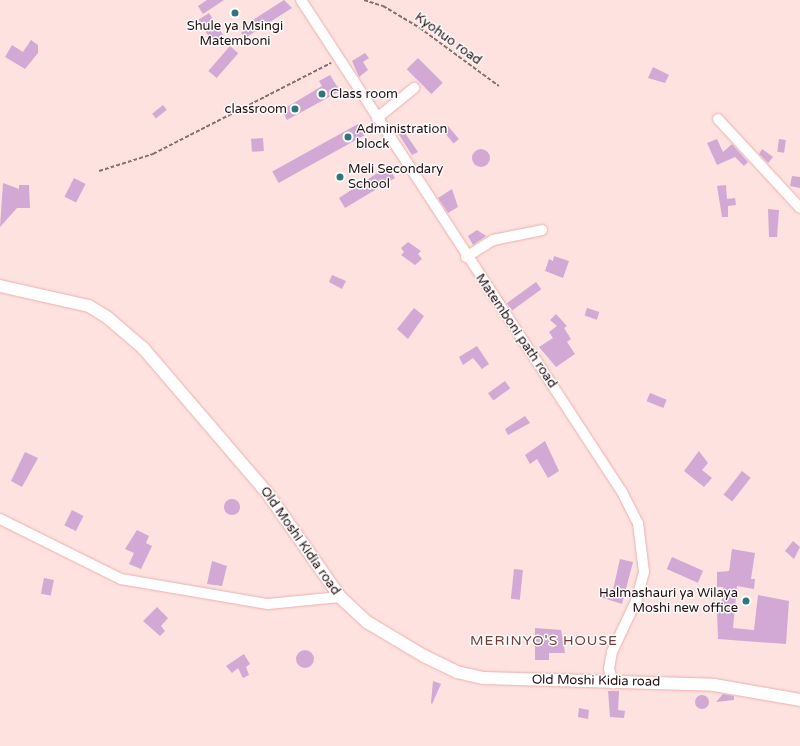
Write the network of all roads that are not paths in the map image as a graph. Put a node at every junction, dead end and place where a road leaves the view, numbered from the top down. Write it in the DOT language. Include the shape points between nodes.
graph roads {
  1 [pos="301,0"];
  2 [pos="414,88"];
  3 [pos="377,118"];
  4 [pos="718,119"];
  5 [pos="800,208"];
  6 [pos="542,230"];
  7 [pos="466,257"];
  8 [pos="0,286"];
  9 [pos="0,519"];
  10 [pos="340,597"];
  11 [pos="613,683"];
  12 [pos="800,700"];
  1 -- 3 [label="street, Matemboni path road"];
  2 -- 3 [label="street"];
  3 -- 7 [label="street, Matemboni path road"];
  4 -- 5 [label="street"];
  6 -- 7 [label="street" via="499,238"];
  7 -- 11 [label="street, Matemboni path road" via="622,492 638,523 644,572 637,599 612,652 609,669"];
  8 -- 10 [label="street, Old Moshi Kidia road" via="89,306 143,348 286,516 316,568"];
  9 -- 10 [label="street" via="121,579 268,604"];
  10 -- 11 [label="street, Old Moshi Kidia road" via="388,636 457,672 483,678"];
  11 -- 12 [label="street, Old Moshi Kidia road" via="714,685"];
}
